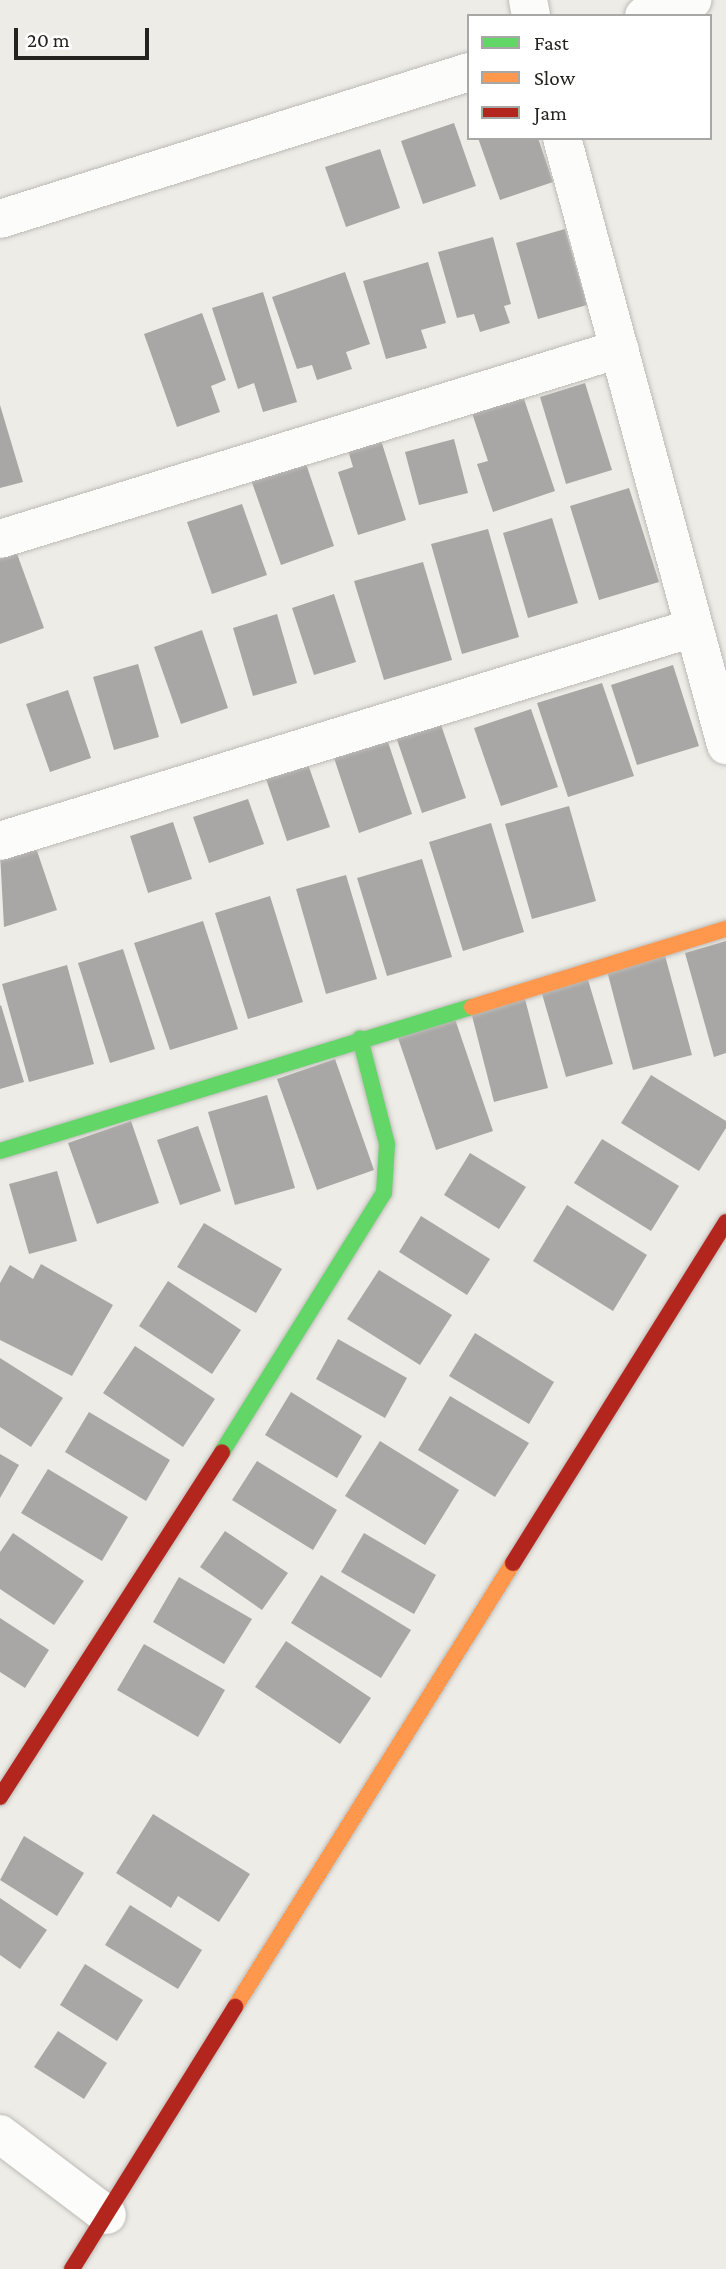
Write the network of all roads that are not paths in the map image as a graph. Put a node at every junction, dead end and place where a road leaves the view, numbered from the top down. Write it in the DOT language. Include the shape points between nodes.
graph roads {
  1 [pos="692,0"];
  2 [pos="650,14"];
  3 [pos="467,73"];
  4 [pos="563,140"];
  5 [pos="0,219"];
  6 [pos="619,349"];
  7 [pos="0,539"];
  8 [pos="693,628"];
  9 [pos="726,745"];
  10 [pos="0,841"];
  11 [pos="726,929"];
  12 [pos="360,1038"];
  13 [pos="0,1151"];
  14 [pos="726,1222"];
  15 [pos="0,1797"];
  16 [pos="0,2134"];
  17 [pos="107,2215"];
  18 [pos="72,2269"];
  1 -- 2 [label="street"];
  3 -- 5 [label="street"];
  4 -- 6 [label="street"];
  6 -- 7 [label="street"];
  6 -- 8 [label="street"];
  8 -- 9 [label="street"];
  8 -- 10 [label="street"];
  11 -- 12 [label="street"];
  12 -- 13 [label="street"];
  12 -- 15 [label="street" via="387,1144 384,1193"];
  14 -- 17 [label="street"];
  16 -- 17 [label="street"];
  17 -- 18 [label="street"];
}
